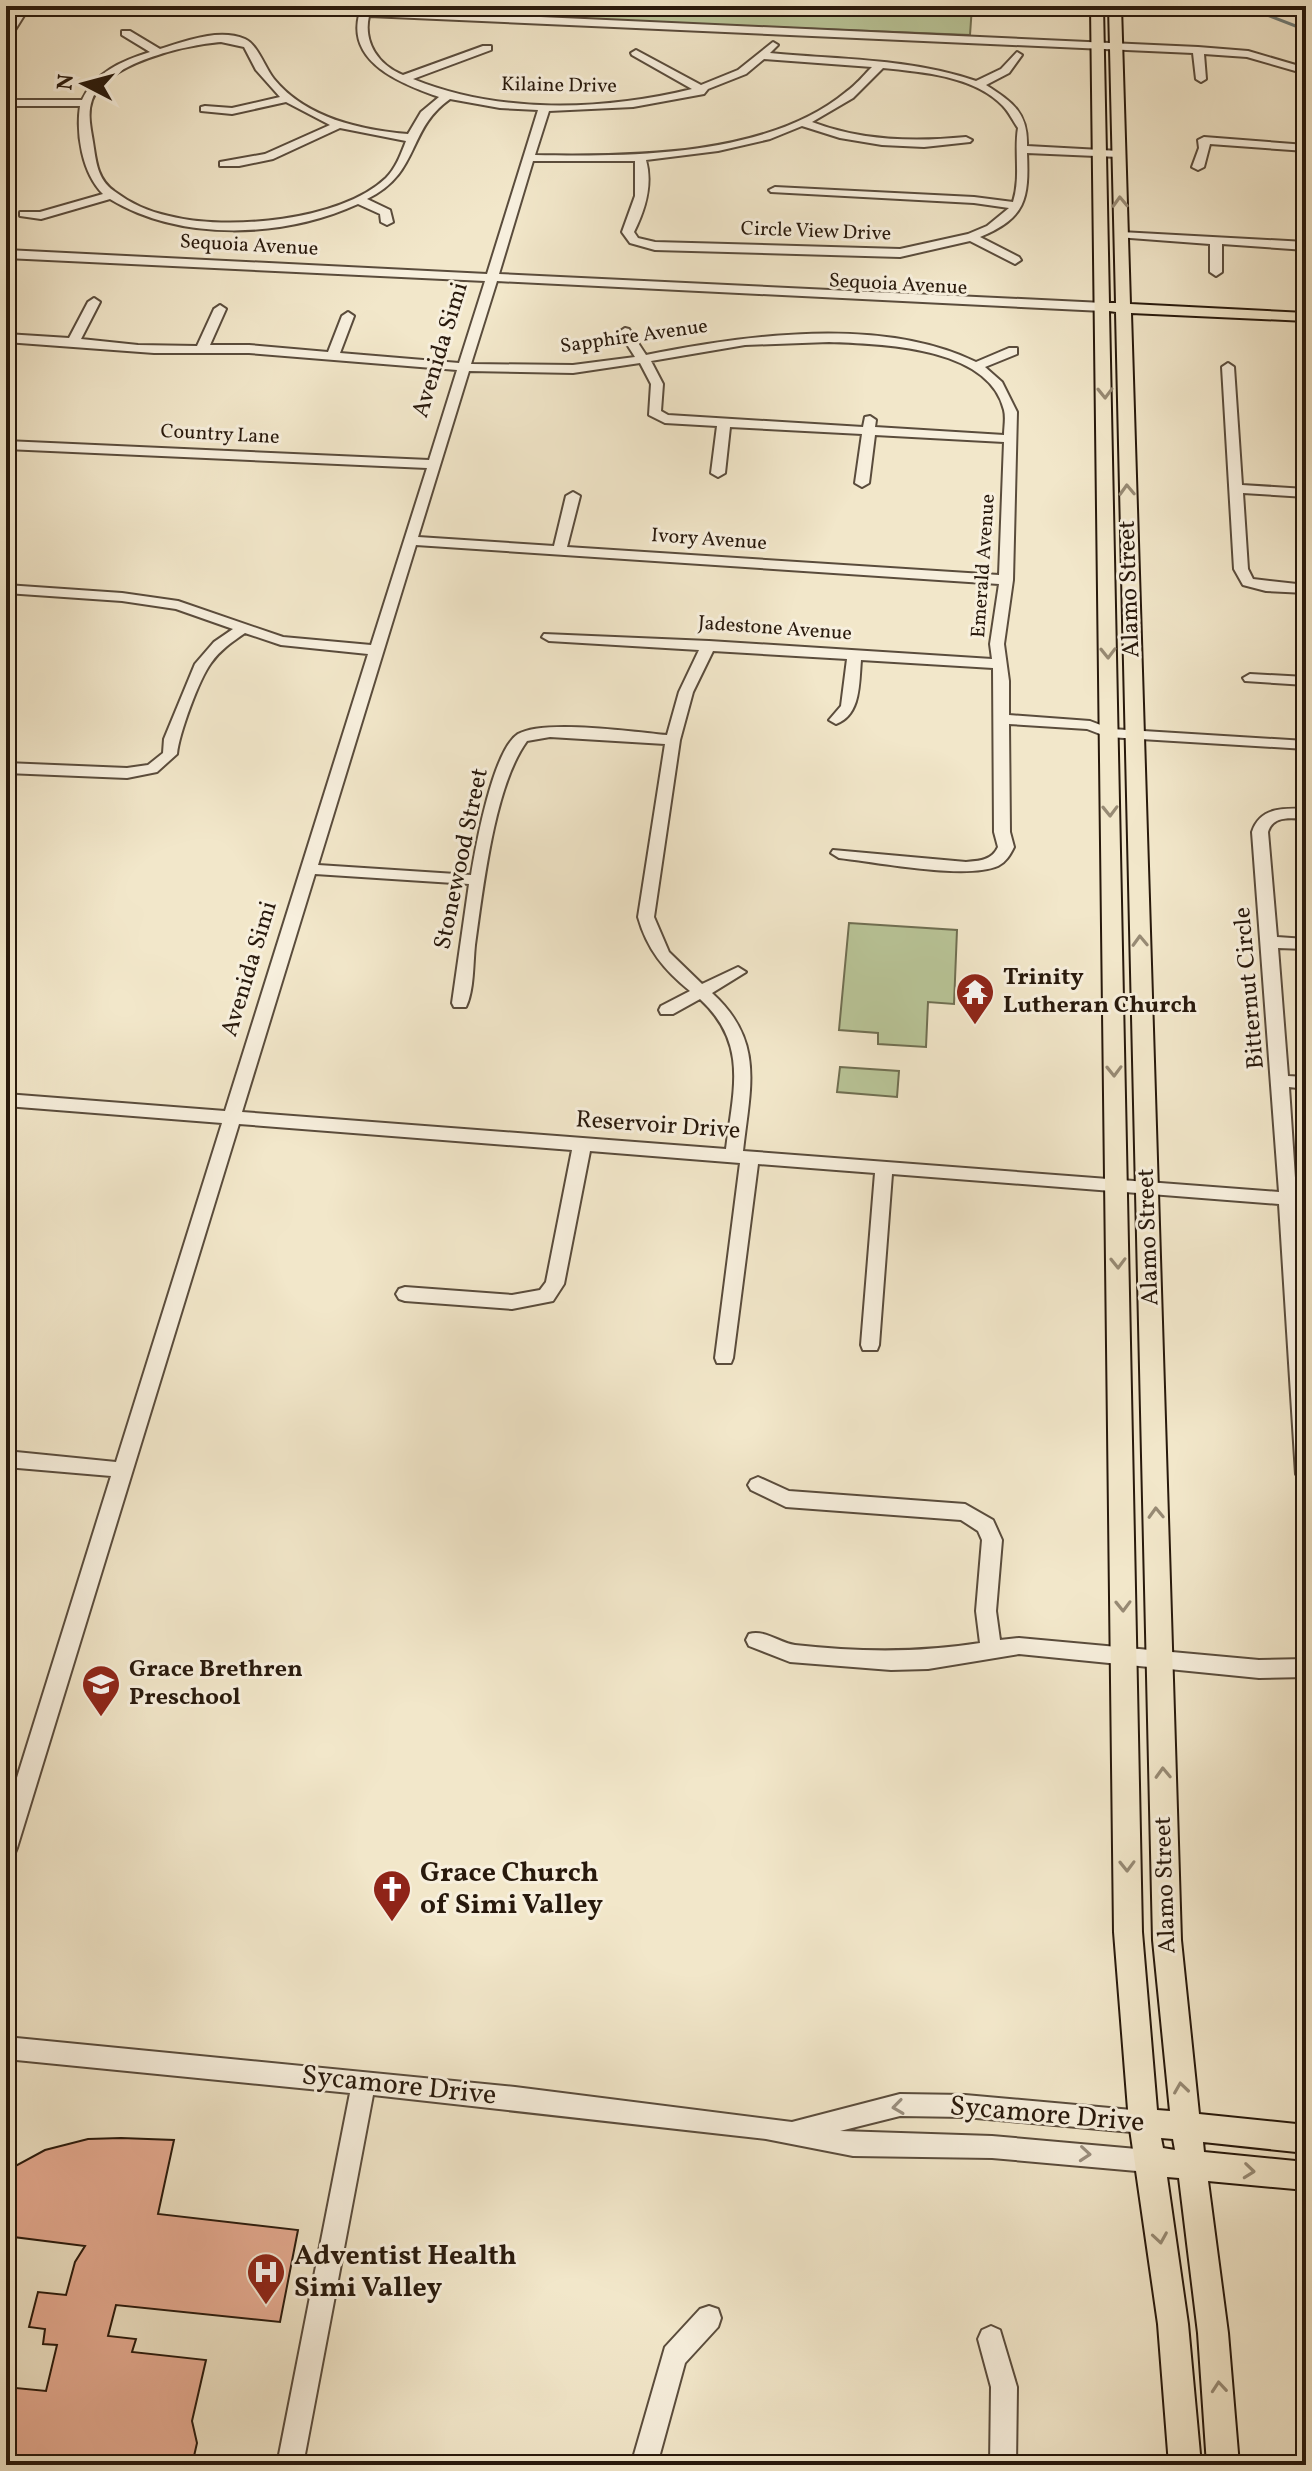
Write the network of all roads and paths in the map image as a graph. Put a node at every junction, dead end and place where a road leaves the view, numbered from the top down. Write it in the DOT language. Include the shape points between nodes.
graph roads {
  1 [pos="25,6"];
  2 [pos="219,6"];
  3 [pos="575,6"];
  4 [pos="1097,6"];
  5 [pos="1115,6"];
  6 [pos="365,12"];
  7 [pos="570,22"];
  8 [pos="777,32"];
  9 [pos="126,33"];
  10 [pos="6,36"];
  11 [pos="1096,46"];
  12 [pos="1115,46"];
  13 [pos="487,48"];
  14 [pos="1198,50"];
  15 [pos="158,52"];
  16 [pos="636,53"];
  17 [pos="1017,55"];
  18 [pos="766,56"];
  19 [pos="881,64"];
  20 [pos="1306,71"];
  21 [pos="403,79"];
  22 [pos="1201,79"];
  23 [pos="977,85"];
  24 [pos="704,91"];
  25 [pos="448,95"];
  26 [pos="288,98"];
  27 [pos="6,103"];
  28 [pos="86,103"];
  29 [pos="545,106"];
  30 [pos="205,109"];
  31 [pos="801,122"];
  32 [pos="338,125"];
  33 [pos="414,138"];
  34 [pos="966,140"];
  35 [pos="1306,148"];
  36 [pos="1019,149"];
  37 [pos="1099,153"];
  38 [pos="1119,154"];
  39 [pos="529,158"];
  40 [pos="640,158"];
  41 [pos="224,164"];
  42 [pos="1198,167"];
  43 [pos="775,190"];
  44 [pos="110,195"];
  45 [pos="360,200"];
  46 [pos="1016,206"];
  47 [pos="24,214"];
  48 [pos="387,222"];
  49 [pos="1121,235"];
  50 [pos="971,237"];
  51 [pos="1216,241"];
  52 [pos="1306,246"];
  53 [pos="6,254"];
  54 [pos="1015,260"];
  55 [pos="1216,272"];
  56 [pos="490,279"];
  57 [pos="94,302"];
  58 [pos="220,309"];
  59 [pos="1103,311"];
  60 [pos="1122,312"];
  61 [pos="348,316"];
  62 [pos="1306,317"];
  63 [pos="1306,326"];
  64 [pos="625,332"];
  65 [pos="6,338"];
  66 [pos="74,341"];
  67 [pos="202,349"];
  68 [pos="1013,351"];
  69 [pos="332,358"];
  70 [pos="643,358"];
  71 [pos="464,366"];
  72 [pos="977,366"];
  73 [pos="1228,367"];
  74 [pos="724,423"];
  75 [pos="870,425"];
  76 [pos="1011,433"];
  77 [pos="6,445"];
  78 [pos="433,464"];
  79 [pos="718,473"];
  80 [pos="862,483"];
  81 [pos="1236,489"];
  82 [pos="1306,493"];
  83 [pos="573,496"];
  84 [pos="410,541"];
  85 [pos="560,550"];
  86 [pos="1006,580"];
  87 [pos="6,589"];
  88 [pos="1306,589"];
  89 [pos="243,628"];
  90 [pos="549,637"];
  91 [pos="709,645"];
  92 [pos="375,650"];
  93 [pos="855,655"];
  94 [pos="999,664"];
  95 [pos="1250,678"];
  96 [pos="1306,681"];
  97 [pos="836,720"];
  98 [pos="1002,725"];
  99 [pos="1108,733"];
  100 [pos="1134,735"];
  101 [pos="673,740"];
  102 [pos="1306,745"];
  103 [pos="6,768"];
  104 [pos="1306,814"];
  105 [pos="839,853"];
  106 [pos="308,869"];
  107 [pos="478,880"];
  108 [pos="1271,942"];
  109 [pos="1306,944"];
  110 [pos="738,972"];
  111 [pos="703,991"];
  112 [pos="460,1003"];
  113 [pos="667,1010"];
  114 [pos="1282,1081"];
  115 [pos="1306,1083"];
  116 [pos="6,1100"];
  117 [pos="231,1119"];
  118 [pos="582,1145"];
  119 [pos="742,1156"];
  120 [pos="884,1166"];
  121 [pos="1116,1185"];
  122 [pos="1148,1187"];
  123 [pos="1296,1198"];
  124 [pos="405,1294"];
  125 [pos="870,1345"];
  126 [pos="724,1358"];
  127 [pos="6,1459"];
  128 [pos="123,1470"];
  129 [pos="1306,1474"];
  130 [pos="758,1485"];
  131 [pos="756,1640"];
  132 [pos="991,1649"];
  133 [pos="1123,1655"];
  134 [pos="1159,1660"];
  135 [pos="1306,1668"];
  136 [pos="6,1848"];
  137 [pos="6,2048"];
  138 [pos="364,2083"];
  139 [pos="1143,2122"];
  140 [pos="1187,2128"];
  141 [pos="791,2132"];
  142 [pos="1306,2139"];
  143 [pos="1148,2161"];
  144 [pos="1191,2165"];
  145 [pos="1306,2176"];
  146 [pos="709,2318"];
  147 [pos="991,2339"];
  148 [pos="290,2465"];
  149 [pos="644,2465"];
  150 [pos="1003,2465"];
  151 [pos="1185,2465"];
  152 [pos="1223,2465"];
  1 -- 10 [label="street"];
  2 -- 6 [label="street"];
  3 -- 7 [label="street"];
  4 -- 11 [label="main road, Alamo Street"];
  5 -- 12 [label="main road, Alamo Street"];
  6 -- 7 [label="street"];
  6 -- 21 [label="street, Kilaine Drive" via="361,31 366,48 380,65"];
  7 -- 8 [label="street"];
  8 -- 11 [label="street"];
  8 -- 18 [label="street"];
  9 -- 15 [label="street"];
  11 -- 12 [label="street"];
  11 -- 37 [label="main road, Alamo Street"];
  12 -- 14 [label="street"];
  12 -- 38 [label="main road, Alamo Street"];
  13 -- 21 [label="street"];
  14 -- 20 [label="street" via="1248,54"];
  14 -- 22 [label="street"];
  15 -- 26 [label="street" via="203,42 241,41 260,71"];
  15 -- 28 [label="street" via="110,74"];
  16 -- 24 [label="street"];
  17 -- 23 [label="street" via="1005,71"];
  18 -- 19 [label="street"];
  18 -- 24 [label="street, Kilaine Drive" via="741,75"];
  19 -- 23 [label="street" via="933,71"];
  19 -- 31 [label="street" via="851,95"];
  21 -- 25 [label="street, Kilaine Drive"];
  23 -- 36 [label="street" via="1016,114 1023,128"];
  24 -- 29 [label="street, Kilaine Drive" via="631,106"];
  25 -- 29 [label="street, Kilaine Drive"];
  25 -- 33 [label="street" via="426,114"];
  26 -- 30 [label="street" via="232,111"];
  26 -- 32 [label="street"];
  27 -- 28 [label="street"];
  28 -- 44 [label="street" via="91,169"];
  29 -- 39 [label="street, Avenida Simi"];
  31 -- 34 [label="street" via="860,140"];
  31 -- 40 [label="street" via="730,145"];
  32 -- 33 [label="street" via="371,135"];
  32 -- 41 [label="street" via="264,159"];
  33 -- 45 [label="street" via="397,174"];
  35 -- 42 [label="street" via="1204,140"];
  36 -- 37 [label="street"];
  36 -- 46 [label="street" via="1022,190"];
  37 -- 38 [label="street"];
  37 -- 59 [label="main road, Alamo Street"];
  49 -- 38 [label="main road, Alamo Street, one-way"];
  39 -- 40 [label="street"];
  39 -- 56 [label="street, Avenida Simi"];
  40 -- 50 [label="street, Circle View Drive" via="644,177 628,232 642,244 875,254 930,249"];
  43 -- 46 [label="street"];
  44 -- 45 [label="street" via="158,216 224,225 298,219"];
  44 -- 47 [label="street" via="41,216"];
  45 -- 48 [label="street" via="386,212"];
  46 -- 50 [label="street, Circle View Drive" via="998,224"];
  49 -- 51 [label="street"];
  49 -- 60 [label="main road, Alamo Street"];
  50 -- 54 [label="street"];
  51 -- 52 [label="street"];
  51 -- 55 [label="street"];
  53 -- 56 [label="street, Sequoia Avenue"];
  56 -- 59 [label="street, Sequoia Avenue" via="504,285"];
  56 -- 71 [label="street, Avenida Simi"];
  57 -- 66 [label="street"];
  58 -- 67 [label="street"];
  59 -- 60 [label="main road, Sequoia Avenue"];
  59 -- 99 [label="main road, Alamo Street, one-way"];
  60 -- 62 [label="main road, Sequoia Avenue"];
  60 -- 63 [label="main road, Sequoia Avenue"];
  100 -- 60 [label="main road, Alamo Street, one-way"];
  61 -- 69 [label="street"];
  64 -- 70 [label="street"];
  65 -- 66 [label="street, Sapphire Avenue"];
  66 -- 67 [label="street, Sapphire Avenue"];
  67 -- 69 [label="street, Sapphire Avenue"];
  68 -- 72 [label="street"];
  69 -- 71 [label="street, Sapphire Avenue"];
  70 -- 71 [label="street, Sapphire Avenue" via="572,369"];
  70 -- 72 [label="street, Sapphire Avenue" via="797,338 913,346"];
  70 -- 74 [label="street" via="657,384 653,407 658,416"];
  71 -- 78 [label="street, Avenida Simi"];
  72 -- 76 [label="street, Emerald Avenue" via="1008,397"];
  73 -- 81 [label="street"];
  74 -- 75 [label="street"];
  74 -- 79 [label="street"];
  75 -- 76 [label="street"];
  75 -- 80 [label="street"];
  76 -- 86 [label="street, Emerald Avenue"];
  77 -- 78 [label="street, Country Lane"];
  78 -- 84 [label="street, Avenida Simi"];
  81 -- 82 [label="street"];
  81 -- 88 [label="street" via="1241,569 1248,582"];
  83 -- 85 [label="street"];
  84 -- 85 [label="street, Ivory Avenue"];
  84 -- 92 [label="street, Avenida Simi"];
  85 -- 86 [label="street, Ivory Avenue"];
  86 -- 94 [label="street, Emerald Avenue"];
  87 -- 89 [label="street" via="178,605"];
  89 -- 92 [label="street" via="281,641"];
  89 -- 103 [label="street" via="202,664 171,739 170,754 152,769 127,773"];
  90 -- 91 [label="street, Jadestone Avenue"];
  91 -- 93 [label="street, Jadestone Avenue"];
  91 -- 101 [label="street" via="686,692"];
  92 -- 106 [label="street, Avenida Simi"];
  93 -- 94 [label="street, Jadestone Avenue"];
  93 -- 97 [label="street" via="848,707"];
  94 -- 98 [label="street, Emerald Avenue"];
  95 -- 96 [label="street"];
  98 -- 99 [label="street" via="1090,737"];
  98 -- 105 [label="street, Emerald Avenue" via="1006,847 999,859 966,867"];
  99 -- 100 [label="street"];
  99 -- 121 [label="main road, Alamo Street, one-way"];
  100 -- 102 [label="street"];
  122 -- 100 [label="main road, Alamo Street, one-way"];
  101 -- 107 [label="street, Stonewood Street" via="544,732 520,739 501,782"];
  101 -- 111 [label="street" via="646,917 662,956"];
  104 -- 108 [label="street, Bitternut Circle" via="1280,813 1261,824"];
  106 -- 107 [label="street"];
  106 -- 117 [label="street, Avenida Simi"];
  107 -- 112 [label="street, Stonewood Street"];
  108 -- 109 [label="street"];
  108 -- 114 [label="street, Bitternut Circle"];
  110 -- 111 [label="street"];
  111 -- 113 [label="street"];
  111 -- 119 [label="street" via="728,1018 741,1051"];
  114 -- 115 [label="street"];
  114 -- 123 [label="street, Bitternut Circle"];
  116 -- 117 [label="street, Reservoir Drive"];
  117 -- 118 [label="street, Reservoir Drive"];
  117 -- 128 [label="street, Avenida Simi"];
  118 -- 119 [label="street, Reservoir Drive"];
  118 -- 124 [label="street" via="555,1284 546,1296 512,1302"];
  119 -- 120 [label="street, Reservoir Drive"];
  119 -- 126 [label="street"];
  120 -- 121 [label="street, Reservoir Drive"];
  120 -- 125 [label="street"];
  121 -- 122 [label="street, Reservoir Drive"];
  121 -- 133 [label="main road, Alamo Street, one-way"];
  122 -- 123 [label="street, Reservoir Drive"];
  134 -- 122 [label="main road, Alamo Street, one-way"];
  123 -- 129 [label="street, Bitternut Circle"];
  127 -- 128 [label="street"];
  128 -- 136 [label="street, Avenida Simi"];
  130 -- 132 [label="street" via="786,1499 965,1512 987,1528 992,1540 986,1611"];
  131 -- 132 [label="street" via="790,1653 891,1661"];
  132 -- 133 [label="street" via="1019,1646"];
  133 -- 134 [label="street"];
  133 -- 139 [label="main road, Alamo Street, one-way" via="1128,1932"];
  134 -- 135 [label="street"];
  140 -- 134 [label="main road, Alamo Street, one-way" via="1167,1954"];
  137 -- 138 [label="street, Sycamore Drive"];
  138 -- 141 [label="street, Sycamore Drive"];
  138 -- 148 [label="street"];
  139 -- 140 [label="main road, Sycamore Drive"];
  139 -- 141 [label="street, Sycamore Drive, one-way" via="900,2105"];
  139 -- 143 [label="main road, Alamo Street"];
  140 -- 142 [label="main road, Sycamore Drive"];
  140 -- 144 [label="main road, Alamo Street"];
  141 -- 143 [label="street, Sycamore Drive, one-way" via="853,2145 992,2147"];
  143 -- 144 [label="main road, Sycamore Drive"];
  143 -- 151 [label="main road, Alamo Street, one-way" via="1173,2324"];
  144 -- 145 [label="main road, Sycamore Drive, one-way"];
  152 -- 144 [label="main road, Alamo Street, one-way" via="1212,2311"];
  146 -- 149 [label="street" via="674,2356"];
  147 -- 150 [label="street" via="1004,2387"];
}
